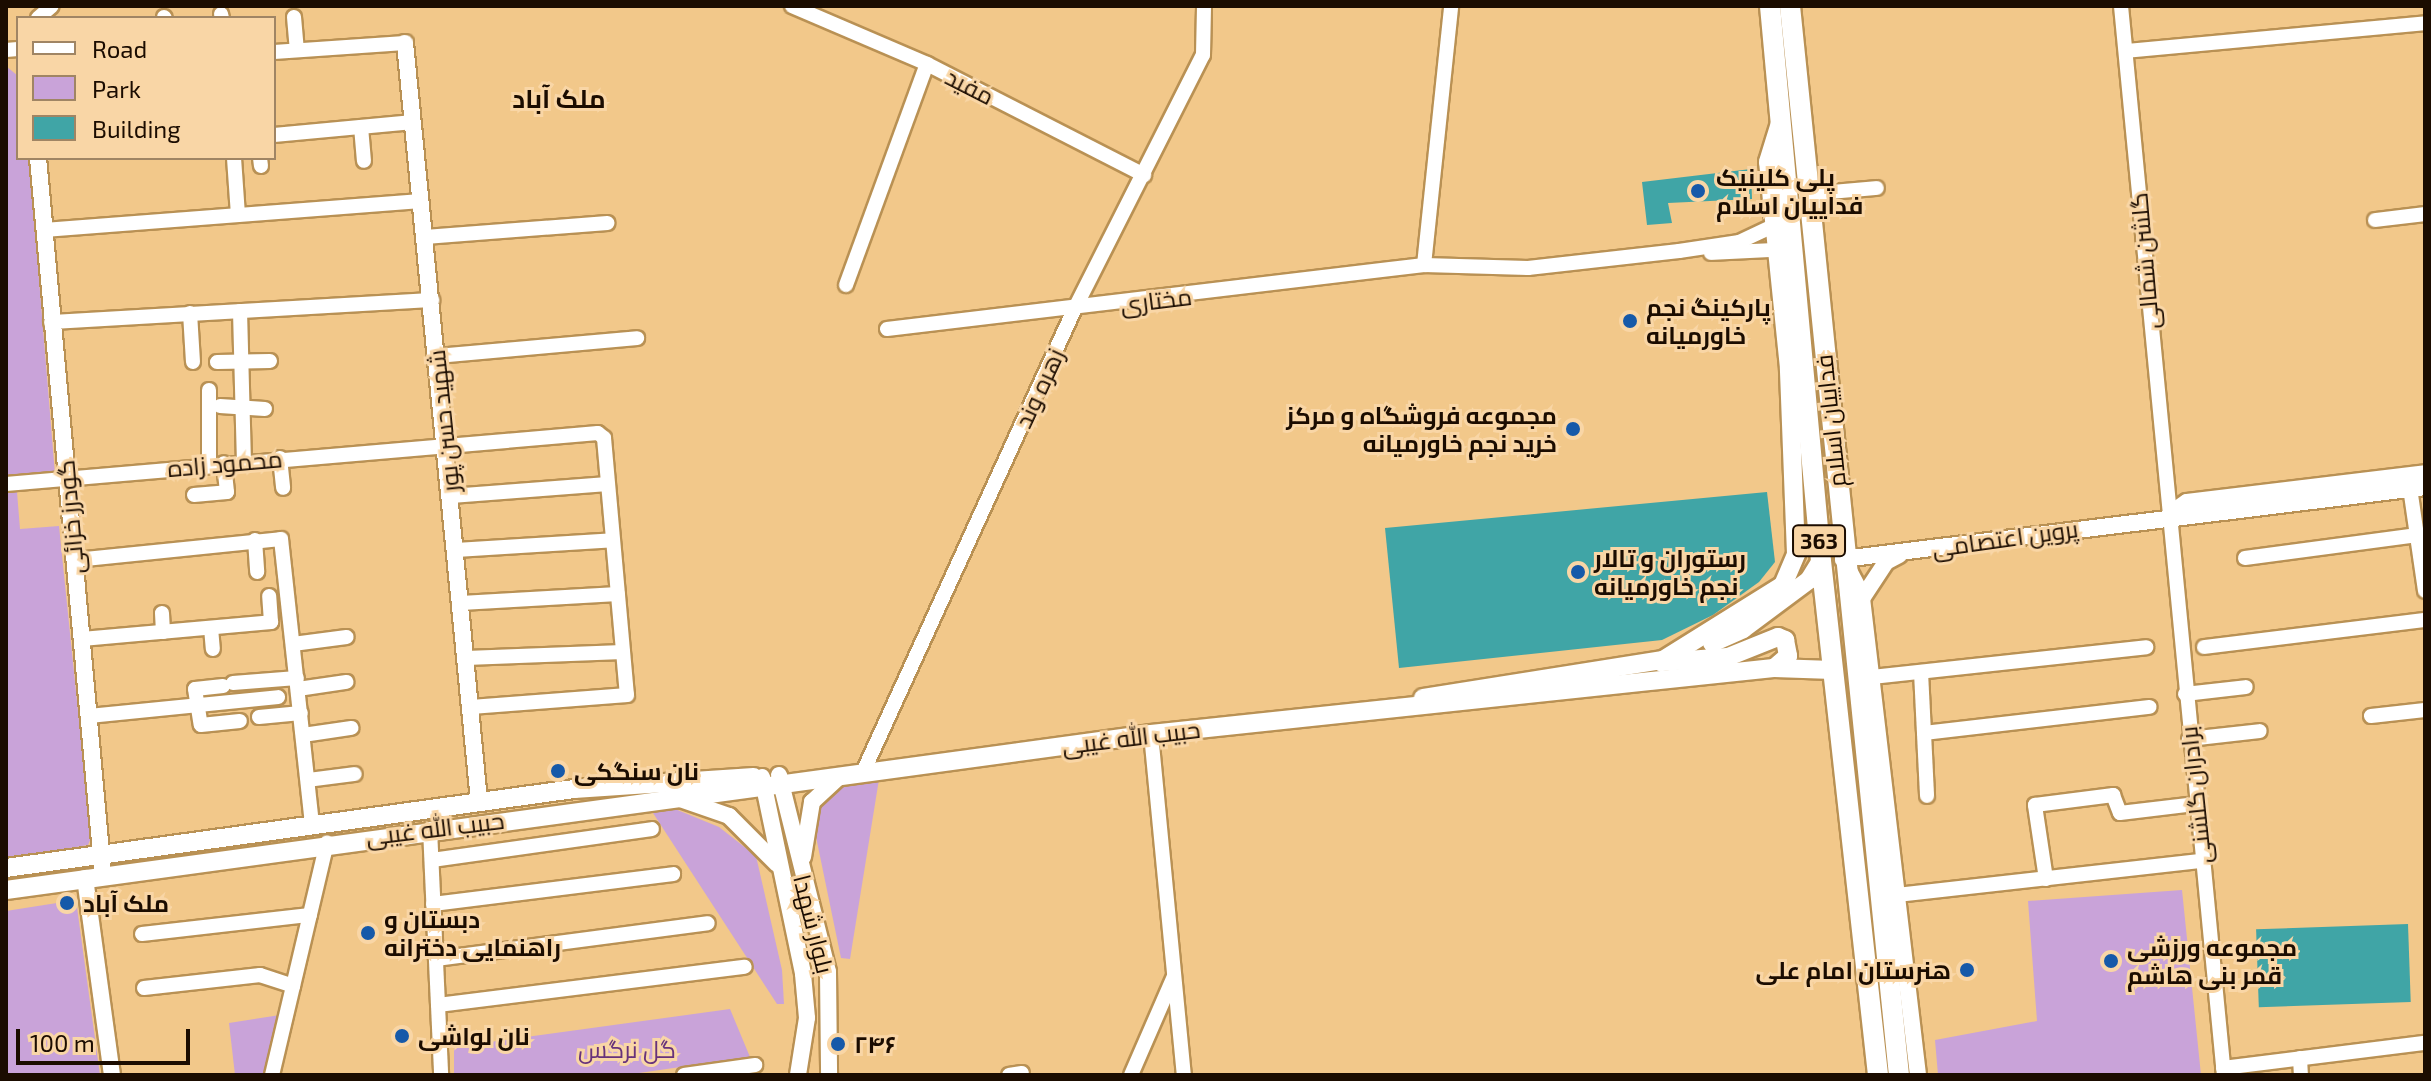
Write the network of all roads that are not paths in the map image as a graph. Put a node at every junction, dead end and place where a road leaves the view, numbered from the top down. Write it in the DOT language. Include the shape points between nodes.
graph roads {
  1 [pos="792,6"];
  2 [pos="1204,6"];
  3 [pos="1451,6"];
  4 [pos="1770,6"];
  5 [pos="1790,6"];
  6 [pos="2121,6"];
  7 [pos="294,17"];
  8 [pos="2425,23"];
  9 [pos="405,43"];
  10 [pos="297,50"];
  11 [pos="2126,51"];
  12 [pos="276,52"];
  13 [pos="927,64"];
  14 [pos="1781,118"];
  15 [pos="413,122"];
  16 [pos="361,127"];
  17 [pos="276,135"];
  18 [pos="38,160"];
  19 [pos="234,160"];
  20 [pos="364,161"];
  21 [pos="1144,175"];
  22 [pos="1877,188"];
  23 [pos="1808,194"];
  24 [pos="421,201"];
  25 [pos="2425,214"];
  26 [pos="238,215"];
  27 [pos="2375,220"];
  28 [pos="607,223"];
  29 [pos="1771,227"];
  30 [pos="44,230"];
  31 [pos="425,237"];
  32 [pos="1773,250"];
  33 [pos="1679,251"];
  34 [pos="1424,265"];
  35 [pos="846,285"];
  36 [pos="432,300"];
  37 [pos="1074,310"];
  38 [pos="240,311"];
  39 [pos="190,313"];
  40 [pos="51,322"];
  41 [pos="887,329"];
  42 [pos="637,338"];
  43 [pos="437,356"];
  44 [pos="270,361"];
  45 [pos="193,362"];
  46 [pos="217,362"];
  47 [pos="240,362"];
  48 [pos="209,390"];
  49 [pos="220,406"];
  50 [pos="242,407"];
  51 [pos="265,409"];
  52 [pos="445,445"];
  53 [pos="280,458"];
  54 [pos="244,461"];
  55 [pos="216,463"];
  56 [pos="67,476"];
  57 [pos="2417,481"];
  58 [pos="6,484"];
  59 [pos="608,484"];
  60 [pos="283,488"];
  61 [pos="194,495"];
  62 [pos="451,496"];
  63 [pos="2167,516"];
  64 [pos="2417,535"];
  65 [pos="255,540"];
  66 [pos="613,540"];
  67 [pos="456,550"];
  68 [pos="1905,552"];
  69 [pos="2245,558"];
  70 [pos="1843,559"];
  71 [pos="75,560"];
  72 [pos="1821,561"];
  73 [pos="257,572"];
  74 [pos="2425,591"];
  75 [pos="618,594"];
  76 [pos="1862,595"];
  77 [pos="269,596"];
  78 [pos="461,603"];
  79 [pos="162,613"];
  80 [pos="2425,620"];
  81 [pos="1849,623"];
  82 [pos="211,628"];
  83 [pos="163,632"];
  84 [pos="347,637"];
  85 [pos="82,639"];
  86 [pos="293,644"];
  87 [pos="2146,647"];
  88 [pos="2204,647"];
  89 [pos="213,649"];
  90 [pos="623,652"];
  91 [pos="466,658"];
  92 [pos="1660,662"];
  93 [pos="1774,668"];
  94 [pos="1833,670"];
  95 [pos="1921,672"];
  96 [pos="1872,677"];
  97 [pos="346,682"];
  98 [pos="298,683"];
  99 [pos="2246,687"];
  100 [pos="2185,694"];
  101 [pos="278,697"];
  102 [pos="197,705"];
  103 [pos="471,707"];
  104 [pos="2150,707"];
  105 [pos="1398,708"];
  106 [pos="2425,710"];
  107 [pos="301,713"];
  108 [pos="89,716"];
  109 [pos="2371,716"];
  110 [pos="259,717"];
  111 [pos="240,721"];
  112 [pos="351,728"];
  113 [pos="2260,731"];
  114 [pos="1924,733"];
  115 [pos="1151,734"];
  116 [pos="303,735"];
  117 [pos="2189,739"];
  118 [pos="864,770"];
  119 [pos="355,774"];
  120 [pos="837,779"];
  121 [pos="308,780"];
  122 [pos="772,781"];
  123 [pos="574,789"];
  124 [pos="1927,796"];
  125 [pos="675,798"];
  126 [pos="479,800"];
  127 [pos="2196,804"];
  128 [pos="577,810"];
  129 [pos="312,824"];
  130 [pos="430,829"];
  131 [pos="652,829"];
  132 [pos="327,842"];
  133 [pos="101,854"];
  134 [pos="432,860"];
  135 [pos="2202,861"];
  136 [pos="6,868"];
  137 [pos="782,872"];
  138 [pos="673,874"];
  139 [pos="94,877"];
  140 [pos="802,878"];
  141 [pos="2046,879"];
  142 [pos="6,890"];
  143 [pos="1888,896"];
  144 [pos="433,904"];
  145 [pos="310,915"];
  146 [pos="708,923"];
  147 [pos="142,934"];
  148 [pos="436,959"];
  149 [pos="745,967"];
  150 [pos="1175,976"];
  151 [pos="293,986"];
  152 [pos="144,988"];
  153 [pos="438,1005"];
  154 [pos="2425,1043"];
  155 [pos="2300,1058"];
  156 [pos="755,1065"];
  157 [pos="2224,1071"];
  158 [pos="112,1075"];
  159 [pos="272,1075"];
  160 [pos="441,1075"];
  161 [pos="684,1075"];
  162 [pos="798,1075"];
  163 [pos="829,1075"];
  164 [pos="1131,1075"];
  165 [pos="1184,1075"];
  166 [pos="1878,1075"];
  167 [pos="1899,1075"];
  168 [pos="1918,1075"];
  169 [pos="2301,1075"];
  1 -- 13 [label="street, مفید"];
  2 -- 21 [label="street, زهره وند" via="1203,55"];
  3 -- 34 [label="street"];
  4 -- 14 [label="main road, فداییان اسلام / 363"];
  5 -- 23 [label="main road, فداییان اسلام / 363"];
  6 -- 11 [label="street, گلشن شمالی"];
  7 -- 10 [label="street"];
  8 -- 11 [label="street"];
  9 -- 10 [label="street"];
  9 -- 15 [label="street, شهید حسن پور"];
  10 -- 12 [label="street"];
  11 -- 63 [label="street, گلشن شمالی"];
  13 -- 21 [label="street, مفید"];
  13 -- 35 [label="street"];
  14 -- 29 [label="main road" via="1768,162"];
  14 -- 72 [label="main road, فداییان اسلام / 363"];
  15 -- 16 [label="street"];
  15 -- 24 [label="street, شهید حسن پور"];
  16 -- 17 [label="street"];
  16 -- 20 [label="street"];
  18 -- 30 [label="street, گودرز خزائی"];
  19 -- 26 [label="street"];
  21 -- 37 [label="street, زهره وند"];
  22 -- 23 [label="street"];
  23 -- 70 [label="main road, فداییان اسلام / 363"];
  24 -- 26 [label="street"];
  24 -- 31 [label="street, شهید حسن پور"];
  25 -- 27 [label="street"];
  26 -- 30 [label="street"];
  28 -- 31 [label="street"];
  29 -- 32 [label="main road"];
  29 -- 33 [label="street, مختاری" via="1739,242"];
  30 -- 40 [label="street, گودرز خزائی"];
  31 -- 36 [label="street, شهید حسن پور"];
  32 -- 33 [label="street, مختاری"];
  32 -- 92 [label="main road" via="1789,368 1796,554 1783,585"];
  33 -- 34 [label="street, مختاری" via="1528,268"];
  34 -- 37 [label="street, مختاری"];
  36 -- 38 [label="street"];
  36 -- 43 [label="street, شهید حسن پور"];
  37 -- 41 [label="street, مختاری"];
  37 -- 118 [label="street, زهره وند"];
  38 -- 39 [label="street"];
  38 -- 47 [label="street"];
  39 -- 40 [label="street"];
  39 -- 45 [label="street"];
  40 -- 56 [label="street, گودرز خزائی"];
  42 -- 43 [label="street"];
  43 -- 52 [label="street, شهید حسن پور"];
  44 -- 47 [label="street"];
  46 -- 47 [label="street"];
  47 -- 50 [label="street"];
  48 -- 55 [label="street"];
  49 -- 50 [label="street"];
  50 -- 51 [label="street"];
  50 -- 54 [label="street"];
  52 -- 53 [label="street, محمود زاده"];
  52 -- 59 [label="street, محمود زاده" via="601,434"];
  52 -- 62 [label="street, شهید حسن پور"];
  53 -- 54 [label="street, محمود زاده"];
  53 -- 60 [label="street"];
  54 -- 55 [label="street, محمود زاده"];
  55 -- 56 [label="street, محمود زاده"];
  55 -- 61 [label="street" via="227,492"];
  56 -- 58 [label="street, محمود زاده"];
  56 -- 71 [label="street, گودرز خزائی"];
  57 -- 63 [label="street, پروین اعتصامی"];
  57 -- 64 [label="street"];
  59 -- 62 [label="street"];
  59 -- 66 [label="street"];
  62 -- 67 [label="street, شهید حسن پور"];
  63 -- 68 [label="street, پروین اعتصامی"];
  63 -- 100 [label="street, برادران گلشنی"];
  64 -- 69 [label="street"];
  64 -- 74 [label="street"];
  65 -- 71 [label="street"];
  65 -- 73 [label="street"];
  65 -- 86 [label="street" via="281,539"];
  66 -- 67 [label="street"];
  66 -- 75 [label="street"];
  67 -- 78 [label="street, شهید حسن پور"];
  68 -- 70 [label="street, پروین اعتصامی"];
  68 -- 76 [label="street" via="1886,562"];
  70 -- 72 [label="main road"];
  70 -- 76 [label="street"];
  70 -- 81 [label="main road, فداییان اسلام / 363"];
  71 -- 85 [label="street, گودرز خزائی"];
  72 -- 92 [label="main road, حبیب الله غیبی" via="1809,580 1743,629"];
  72 -- 94 [label="main road, فداییان اسلام / 363"];
  75 -- 78 [label="street"];
  75 -- 90 [label="street"];
  76 -- 81 [label="street"];
  76 -- 96 [label="street"];
  77 -- 82 [label="street" via="271,622"];
  78 -- 91 [label="street, شهید حسن پور"];
  79 -- 83 [label="street"];
  80 -- 88 [label="street"];
  81 -- 143 [label="main road, فداییان اسلام / 363"];
  82 -- 83 [label="street"];
  82 -- 89 [label="street"];
  83 -- 85 [label="street"];
  84 -- 86 [label="street"];
  85 -- 108 [label="street, گودرز خزائی"];
  86 -- 98 [label="street"];
  87 -- 95 [label="street"];
  90 -- 91 [label="street"];
  90 -- 103 [label="street" via="625,697"];
  91 -- 103 [label="street, شهید حسن پور"];
  92 -- 93 [label="main road" via="1728,657 1778,637 1788,656"];
  92 -- 105 [label="main road, حبیب الله غیبی" via="1445,690"];
  93 -- 94 [label="main road, حبیب الله غیبی"];
  93 -- 105 [label="main road, حبیب الله غیبی"];
  94 -- 166 [label="main road, فداییان اسلام / 363"];
  95 -- 96 [label="street"];
  95 -- 114 [label="street"];
  96 -- 143 [label="street"];
  97 -- 98 [label="street"];
  98 -- 102 [label="street" via="195,689"];
  98 -- 107 [label="street"];
  99 -- 100 [label="street"];
  100 -- 117 [label="street, برادران گلشنی"];
  101 -- 102 [label="street"];
  102 -- 108 [label="street"];
  102 -- 111 [label="street" via="201,725"];
  103 -- 126 [label="street, شهید حسن پور"];
  104 -- 114 [label="street"];
  105 -- 115 [label="main road, حبیب الله غیبی"];
  106 -- 109 [label="street"];
  107 -- 110 [label="street"];
  107 -- 116 [label="street"];
  108 -- 133 [label="street, گودرز خزائی"];
  112 -- 116 [label="street"];
  113 -- 117 [label="street"];
  114 -- 124 [label="street"];
  115 -- 118 [label="main road, حبیب الله غیبی"];
  115 -- 150 [label="street"];
  116 -- 121 [label="street"];
  117 -- 127 [label="street, برادران گلشنی"];
  118 -- 120 [label="main road, حبیب الله غیبی"];
  118 -- 122 [label="main road, حبیب الله غیبی"];
  119 -- 121 [label="street"];
  120 -- 122 [label="main road, حبیب الله غیبی"];
  120 -- 140 [label="street" via="812,802"];
  121 -- 129 [label="street"];
  122 -- 123 [label="main road, حبیب الله غیبی"];
  122 -- 125 [label="main road, حبیب الله غیبی"];
  122 -- 137 [label="street, بلوار شهدا"];
  122 -- 140 [label="street, بلوار شهدا"];
  123 -- 126 [label="main road, حبیب الله غیبی"];
  123 -- 128 [label="main road"];
  125 -- 128 [label="main road, حبیب الله غیبی"];
  125 -- 137 [label="street" via="729,816 767,849"];
  126 -- 129 [label="main road, حبیب الله غیبی"];
  127 -- 135 [label="street, برادران گلشنی"];
  127 -- 141 [label="street" via="2120,813 2113,795 2035,805"];
  128 -- 130 [label="main road, حبیب الله غیبی"];
  129 -- 133 [label="main road, حبیب الله غیبی"];
  130 -- 132 [label="main road, حبیب الله غیبی"];
  130 -- 134 [label="street"];
  131 -- 134 [label="street"];
  132 -- 139 [label="main road, حبیب الله غیبی"];
  132 -- 145 [label="street"];
  133 -- 136 [label="main road, حبیب الله غیبی"];
  133 -- 139 [label="street, گودرز خزائی"];
  134 -- 144 [label="street"];
  135 -- 141 [label="street"];
  135 -- 157 [label="street, برادران گلشنی"];
  137 -- 162 [label="street, بلوار شهدا" via="807,1018"];
  138 -- 144 [label="street"];
  139 -- 142 [label="main road, حبیب الله غیبی"];
  139 -- 158 [label="street, گودرز خزائی"];
  140 -- 163 [label="street, بلوار شهدا" via="833,1009"];
  141 -- 143 [label="street"];
  143 -- 167 [label="main road, فداییان اسلام / 363"];
  143 -- 168 [label="street"];
  144 -- 148 [label="street"];
  145 -- 147 [label="street"];
  145 -- 151 [label="street"];
  146 -- 148 [label="street"];
  148 -- 153 [label="street"];
  149 -- 153 [label="street"];
  150 -- 164 [label="street"];
  150 -- 165 [label="street"];
  151 -- 152 [label="street" via="260,975"];
  151 -- 159 [label="street"];
  153 -- 160 [label="street"];
  154 -- 155 [label="street"];
  155 -- 157 [label="street"];
  155 -- 169 [label="street"];
  156 -- 161 [label="street"];
}
